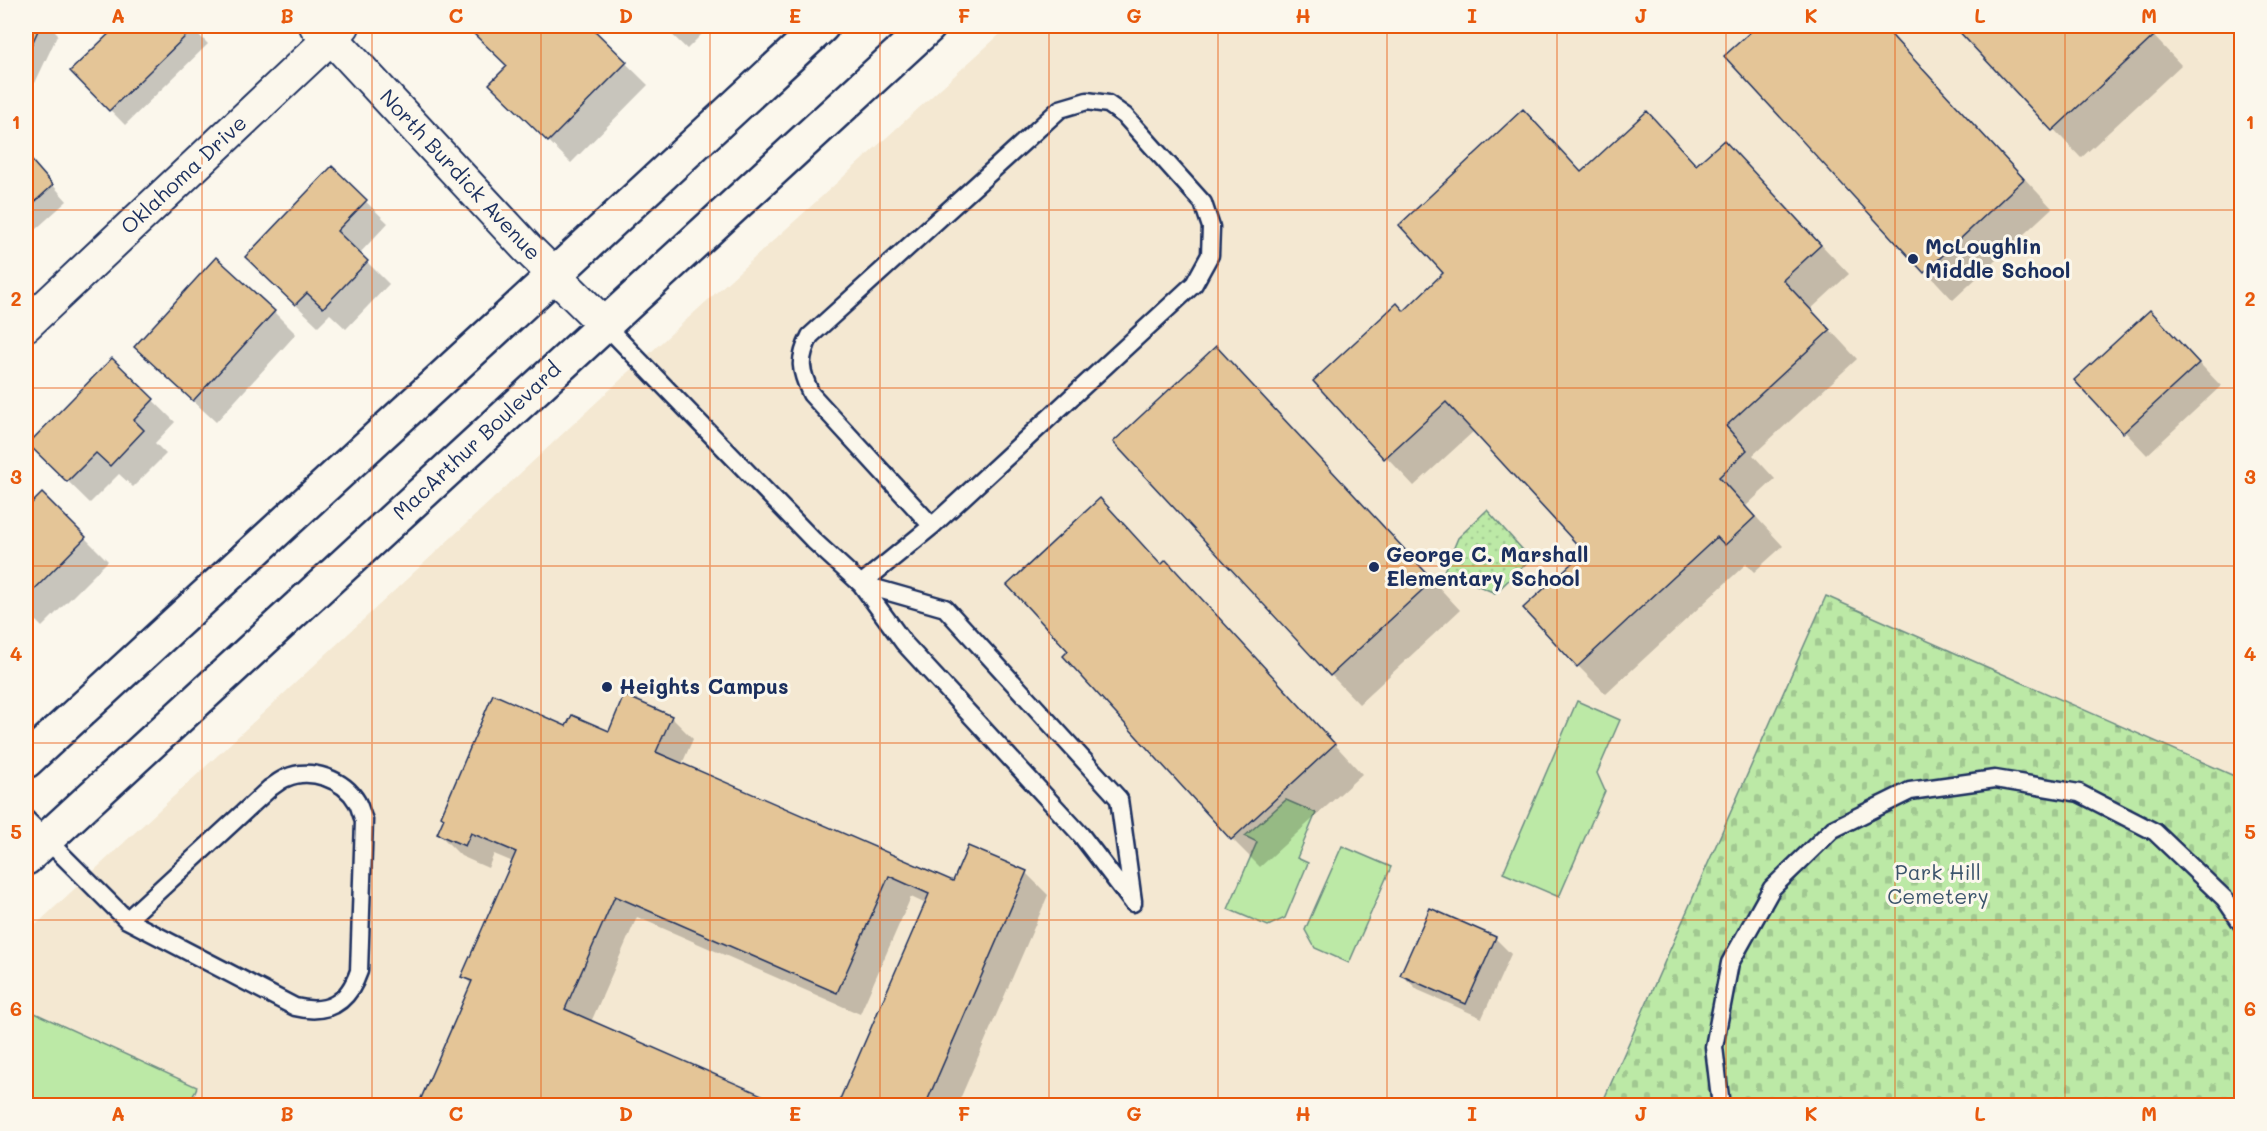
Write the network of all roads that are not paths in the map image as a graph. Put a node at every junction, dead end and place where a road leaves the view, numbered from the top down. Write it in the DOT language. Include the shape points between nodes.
graph roads {
  1 [pos="822,26"];
  2 [pos="929,26"];
  3 [pos="330,29"];
  4 [pos="554,275"];
  5 [pos="604,324"];
  6 [pos="26,325"];
  7 [pos="932,526"];
  8 [pos="861,584"];
  9 [pos="26,761"];
  10 [pos="32,839"];
  11 [pos="128,920"];
  12 [pos="2241,924"];
  13 [pos="1721,1106"];
  1 -- 4 [label="street"];
  2 -- 5 [label="street, MacArthur Boulevard"];
  3 -- 4 [label="street, North Burdick Avenue"];
  3 -- 6 [label="street, Oklahoma Drive"];
  4 -- 5 [label="street, North Burdick Avenue"];
  4 -- 9 [label="street"];
  5 -- 8 [label="lane" via="814,541"];
  5 -- 10 [label="street, MacArthur Boulevard"];
  7 -- 7 [label="lane" via="1194,284 1210,255 1211,227 1203,203 1125,116 1108,104 1087,101 1060,109 810,336 801,354 802,374 811,394"];
  7 -- 8 [label="lane"];
  8 -- 8 [label="lane" via="904,643 1081,835 1133,903 1119,799 945,608"];
  10 -- 11 [label="lane"];
  11 -- 11 [label="lane" via="295,1006 322,1010 336,1005 346,996 359,971 364,820 356,801 326,777 287,777 270,788"];
  12 -- 13 [label="lane" via="2225,899 2155,832 2079,793 1995,779 1910,791 1833,829 1772,888 1730,963 1714,1047"];
}
